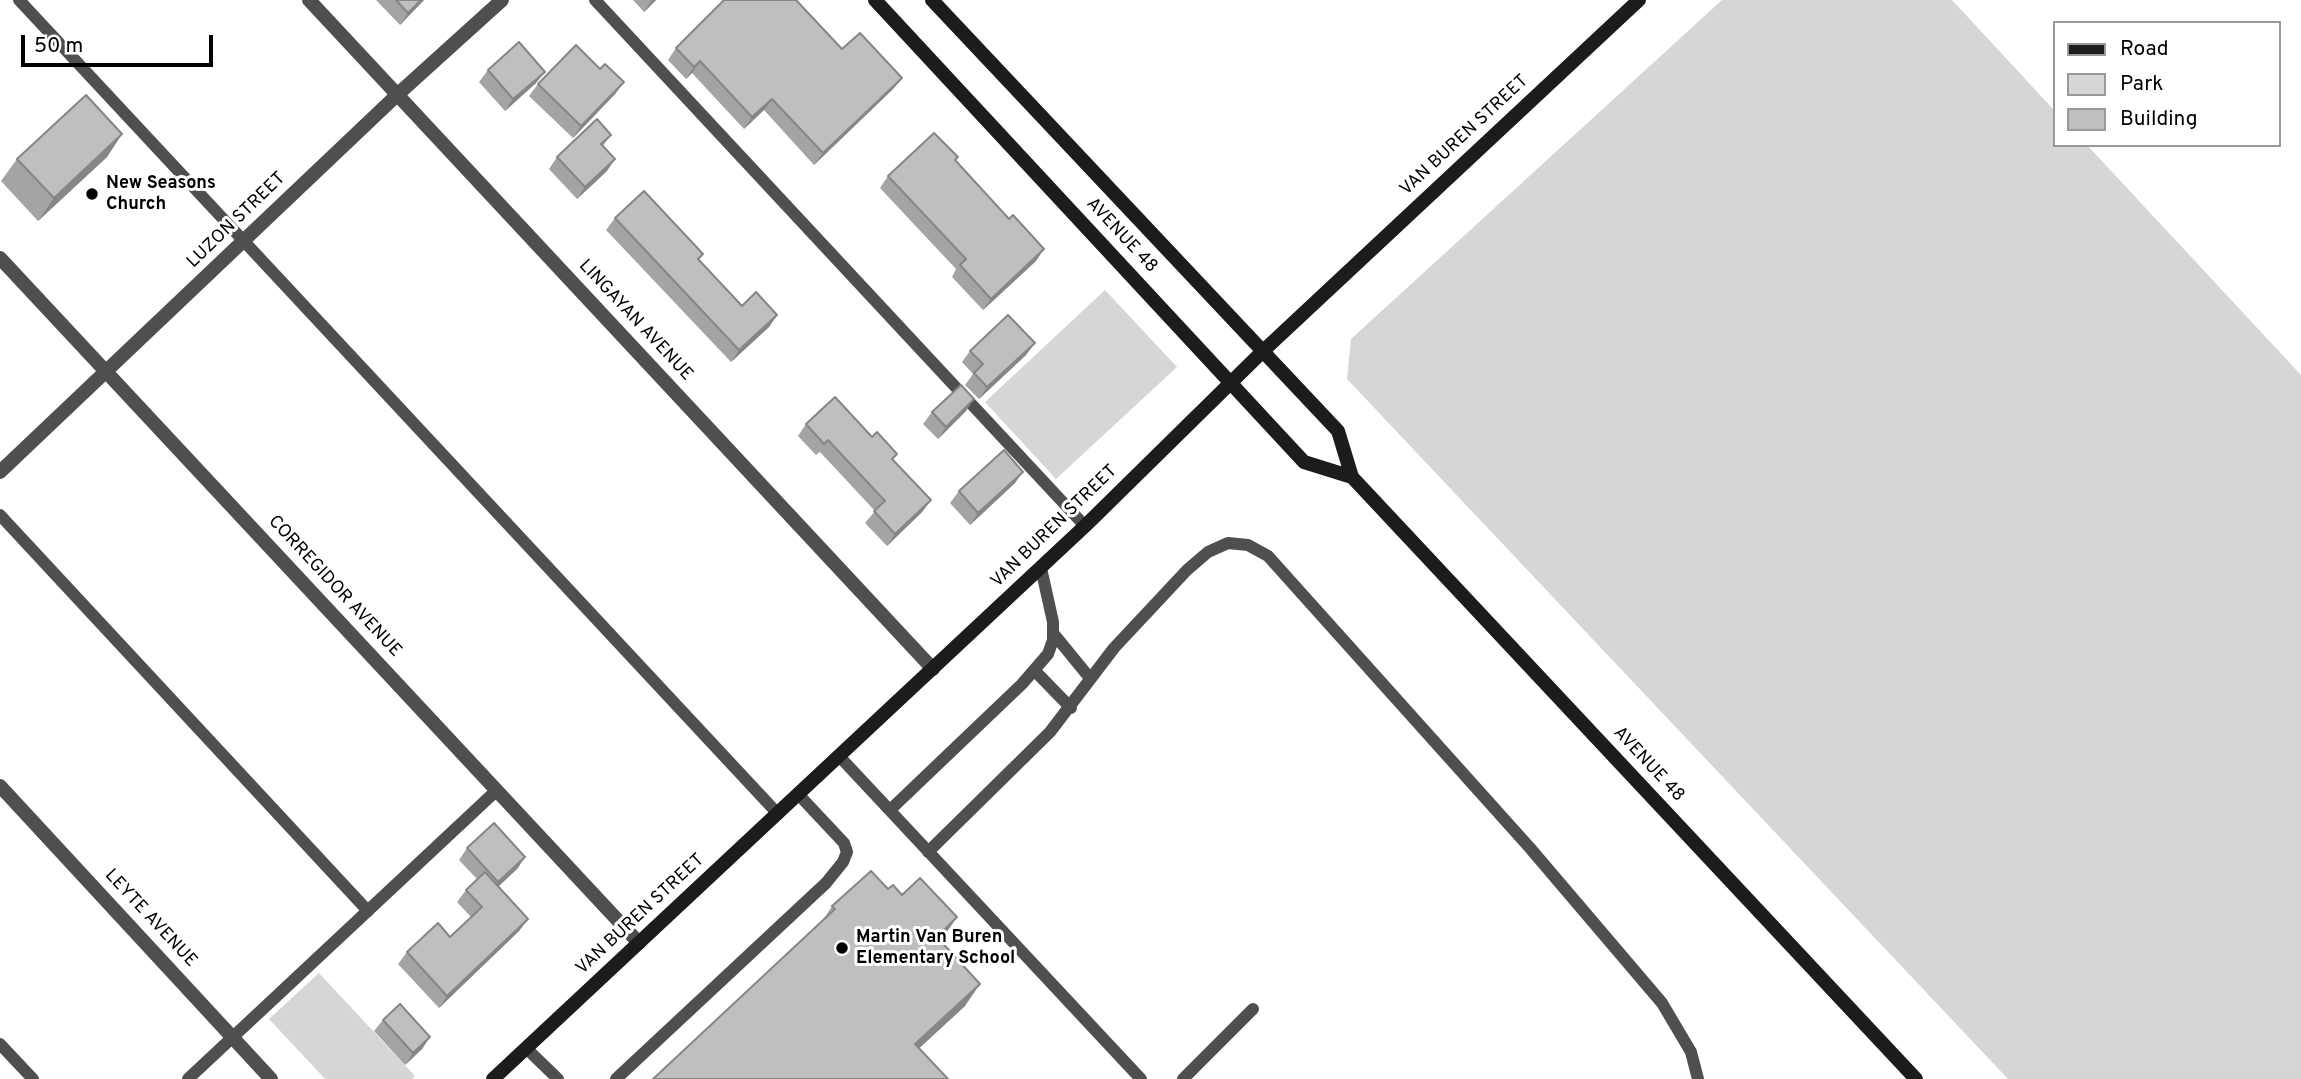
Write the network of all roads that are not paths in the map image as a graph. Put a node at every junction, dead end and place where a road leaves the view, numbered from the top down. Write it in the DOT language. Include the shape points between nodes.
graph roads {
  1 [pos="19,0"];
  2 [pos="309,0"];
  3 [pos="502,0"];
  4 [pos="595,0"];
  5 [pos="875,0"];
  6 [pos="932,0"];
  7 [pos="1639,0"];
  8 [pos="397,94"];
  9 [pos="244,241"];
  10 [pos="0,258"];
  11 [pos="1262,352"];
  12 [pos="107,372"];
  13 [pos="1231,383"];
  14 [pos="0,472"];
  15 [pos="1352,477"];
  16 [pos="0,515"];
  17 [pos="1086,526"];
  18 [pos="1041,568"];
  19 [pos="1053,633"];
  20 [pos="933,669"];
  21 [pos="1035,671"];
  22 [pos="1089,677"];
  23 [pos="1070,708"];
  24 [pos="839,756"];
  25 [pos="0,786"];
  26 [pos="497,790"];
  27 [pos="798,794"];
  28 [pos="890,810"];
  29 [pos="778,814"];
  30 [pos="928,852"];
  31 [pos="368,911"];
  32 [pos="639,943"];
  33 [pos="1253,1009"];
  34 [pos="232,1037"];
  35 [pos="0,1044"];
  36 [pos="526,1048"];
  37 [pos="33,1079"];
  38 [pos="188,1079"];
  39 [pos="271,1079"];
  40 [pos="493,1079"];
  41 [pos="558,1079"];
  42 [pos="616,1079"];
  43 [pos="1141,1079"];
  44 [pos="1183,1079"];
  45 [pos="1698,1079"];
  46 [pos="1916,1079"];
  1 -- 9 [label="lane"];
  2 -- 8 [label="street, LINGAYAN AVENUE"];
  3 -- 8 [label="street, LUZON STREET"];
  4 -- 17 [label="lane"];
  5 -- 13 [label="main road, AVENUE 48"];
  6 -- 11 [label="main road, AVENUE 48"];
  7 -- 11 [label="main road, VAN BUREN STREET"];
  8 -- 9 [label="street, LUZON STREET"];
  8 -- 20 [label="street, LINGAYAN AVENUE"];
  9 -- 12 [label="street, LUZON STREET"];
  9 -- 29 [label="lane"];
  10 -- 12 [label="street, CORREGIDOR AVENUE"];
  11 -- 13 [label="main road, VAN BUREN STREET"];
  11 -- 15 [label="main road, AVENUE 48" via="1338,431"];
  12 -- 14 [label="street, LUZON STREET"];
  12 -- 26 [label="street, CORREGIDOR AVENUE"];
  13 -- 15 [label="main road, AVENUE 48" via="1304,462"];
  13 -- 17 [label="main road, VAN BUREN STREET"];
  15 -- 46 [label="main road, AVENUE 48"];
  16 -- 31 [label="lane"];
  17 -- 18 [label="main road, VAN BUREN STREET"];
  18 -- 19 [label="lane"];
  18 -- 20 [label="main road, VAN BUREN STREET"];
  19 -- 21 [label="lane" via="1048,654"];
  19 -- 22 [label="lane"];
  20 -- 24 [label="main road, VAN BUREN STREET"];
  21 -- 23 [label="lane"];
  21 -- 28 [label="lane"];
  22 -- 23 [label="lane"];
  22 -- 45 [label="lane" via="1208,552 1228,543 1248,545 1268,556 1662,1003 1691,1052"];
  23 -- 30 [label="lane" via="1011,773"];
  24 -- 27 [label="main road, VAN BUREN STREET"];
  24 -- 28 [label="lane"];
  25 -- 34 [label="street, LEYTE AVENUE"];
  26 -- 31 [label="lane"];
  26 -- 32 [label="street, CORREGIDOR AVENUE"];
  27 -- 29 [label="main road, VAN BUREN STREET"];
  27 -- 42 [label="lane" via="844,843 843,862"];
  28 -- 30 [label="lane"];
  29 -- 32 [label="main road, VAN BUREN STREET"];
  30 -- 43 [label="lane"];
  31 -- 34 [label="lane"];
  32 -- 36 [label="main road, VAN BUREN STREET"];
  33 -- 44 [label="lane"];
  34 -- 38 [label="lane"];
  34 -- 39 [label="street, LEYTE AVENUE"];
  35 -- 37 [label="lane"];
  36 -- 40 [label="main road, VAN BUREN STREET"];
  36 -- 41 [label="lane"];
}
